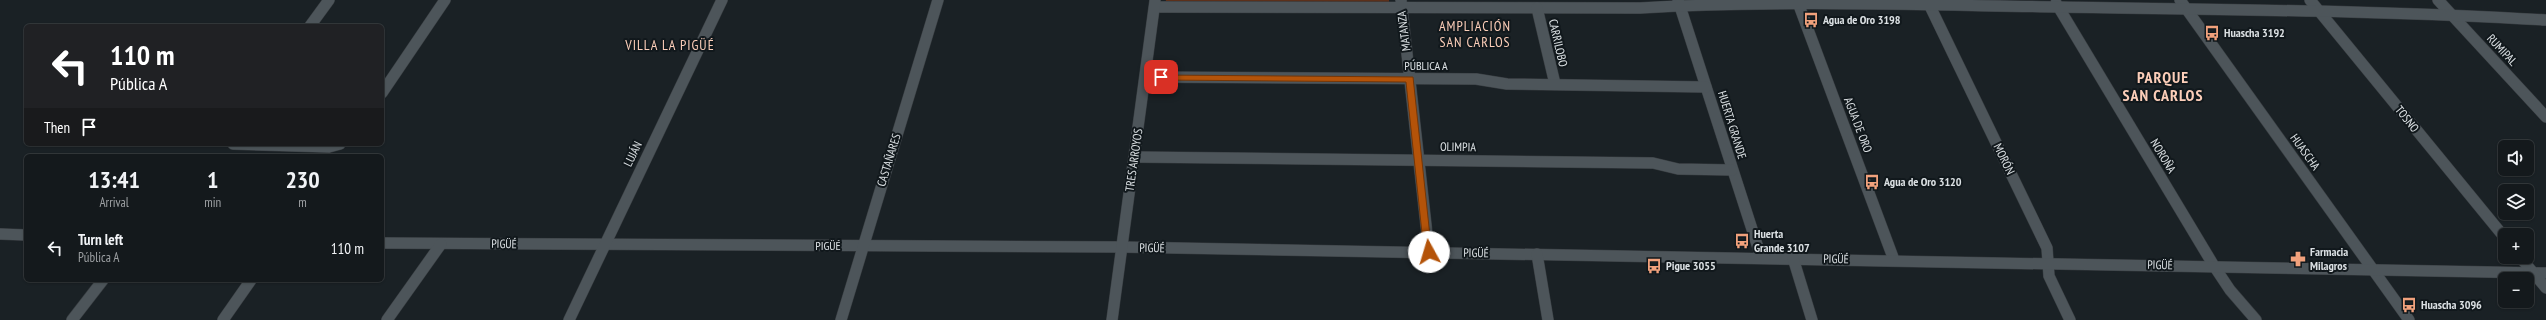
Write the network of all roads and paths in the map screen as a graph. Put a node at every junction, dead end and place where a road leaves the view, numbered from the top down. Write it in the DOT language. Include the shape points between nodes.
graph roads {
  1 [pos="329,0"];
  2 [pos="445,0"];
  3 [pos="722,0"];
  4 [pos="938,0"];
  5 [pos="2310,0"];
  6 [pos="2438,0"];
  7 [pos="1798,2"];
  8 [pos="1928,2"];
  9 [pos="1679,3"];
  10 [pos="1155,4"];
  11 [pos="1401,4"];
  12 [pos="2057,4"];
  13 [pos="2183,4"];
  14 [pos="1537,8"];
  15 [pos="2319,11"];
  16 [pos="2451,14"];
  17 [pos="2546,20"];
  18 [pos="311,24"];
  19 [pos="1146,77"];
  20 [pos="1410,79"];
  21 [pos="1555,84"];
  22 [pos="1706,87"];
  23 [pos="384,90"];
  24 [pos="2542,108"];
  25 [pos="2546,117"];
  26 [pos="241,146"];
  27 [pos="333,146"];
  28 [pos="1134,157"];
  29 [pos="1419,159"];
  30 [pos="1732,170"];
  31 [pos="2498,229"];
  32 [pos="0,234"];
  33 [pos="24,235"];
  34 [pos="384,243"];
  35 [pos="441,244"];
  36 [pos="604,245"];
  37 [pos="863,246"];
  38 [pos="1121,247"];
  39 [pos="1429,252"];
  40 [pos="1538,254"];
  41 [pos="1761,257"];
  42 [pos="1793,258"];
  43 [pos="1894,260"];
  44 [pos="2047,263"];
  45 [pos="2526,264"];
  46 [pos="2214,266"];
  47 [pos="2373,269"];
  48 [pos="2498,272"];
  49 [pos="2533,272"];
  50 [pos="2534,273"];
  51 [pos="2546,273"];
  52 [pos="101,282"];
  53 [pos="250,282"];
  54 [pos="2546,288"];
  55 [pos="72,320"];
  56 [pos="223,320"];
  57 [pos="387,320"];
  58 [pos="569,320"];
  59 [pos="841,320"];
  60 [pos="1112,320"];
  61 [pos="1548,320"];
  62 [pos="1812,320"];
  63 [pos="2070,320"];
  64 [pos="2256,320"];
  65 [pos="2409,320"];
  1 -- 18 [label="street"];
  2 -- 23 [label="street"];
  3 -- 36 [label="street, LUJÁN"];
  4 -- 37 [label="street, CASTAÑARES"];
  5 -- 15 [label="street, TOSNO"];
  6 -- 16 [label="street, RUMIPAL"];
  7 -- 8 [label="street"];
  7 -- 9 [label="street"];
  7 -- 43 [label="street, AGUA DE ORO"];
  8 -- 12 [label="street"];
  8 -- 44 [label="street, MORÓN" via="2047,248"];
  9 -- 14 [label="street" via="1640,8"];
  9 -- 22 [label="street, HUERTA GRANDE"];
  10 -- 11 [label="street"];
  10 -- 19 [label="street, TRES ARROYOS"];
  11 -- 14 [label="street"];
  11 -- 20 [label="street, MATANZA"];
  12 -- 13 [label="street"];
  12 -- 46 [label="street, NOROÑA"];
  13 -- 15 [label="street"];
  13 -- 47 [label="street, HUASCHA"];
  14 -- 21 [label="street, CARRILOBO"];
  15 -- 16 [label="street"];
  15 -- 31 [label="street, TOSNO"];
  16 -- 17 [label="street"];
  16 -- 24 [label="street, RUMIPAL"];
  19 -- 20 [label="street, PÚBLICA A"];
  19 -- 28 [label="street, TRES ARROYOS"];
  20 -- 21 [label="street, PÚBLICA A" via="1476,79 1507,84"];
  20 -- 29 [label="street, MATANZA"];
  21 -- 22 [label="street, PÚBLICA A"];
  22 -- 30 [label="street, HUERTA GRANDE"];
  24 -- 25 [label="street, RUMIPAL"];
  26 -- 27 [label="street"];
  28 -- 29 [label="street, OLIMPIA"];
  28 -- 38 [label="street, TRES ARROYOS"];
  29 -- 30 [label="street, OLIMPIA" via="1653,163 1678,169"];
  29 -- 39 [label="street, MATANZA"];
  30 -- 41 [label="street, HUERTA GRANDE"];
  32 -- 33 [label="street"];
  34 -- 35 [label="street, PIGÜÉ"];
  35 -- 36 [label="street, PIGÜÉ"];
  35 -- 57 [label="street"];
  36 -- 37 [label="street, PIGÜÉ"];
  36 -- 58 [label="street, LUJÁN"];
  37 -- 38 [label="street, PIGÜÉ"];
  37 -- 59 [label="street, CASTAÑARES"];
  38 -- 39 [label="street, PIGÜÉ"];
  38 -- 60 [label="street, TRES ARROYOS"];
  39 -- 40 [label="street, PIGÜÉ"];
  40 -- 41 [label="street, PIGÜÉ"];
  40 -- 61 [label="street"];
  41 -- 42 [label="street, PIGÜÉ"];
  42 -- 43 [label="street, PIGÜÉ"];
  42 -- 62 [label="street"];
  43 -- 44 [label="street, PIGÜÉ"];
  44 -- 46 [label="street, PIGÜÉ"];
  44 -- 63 [label="street, MORÓN" via="2049,276"];
  45 -- 49 [label="street"];
  46 -- 47 [label="street, PIGÜÉ"];
  46 -- 64 [label="street, NOROÑA" via="2230,290"];
  47 -- 48 [label="street, PIGÜÉ"];
  47 -- 65 [label="street, HUASCHA"];
  50 -- 51 [label="street, PIGÜÉ"];
  50 -- 54 [label="street"];
  52 -- 55 [label="street"];
  53 -- 56 [label="street"];
}
